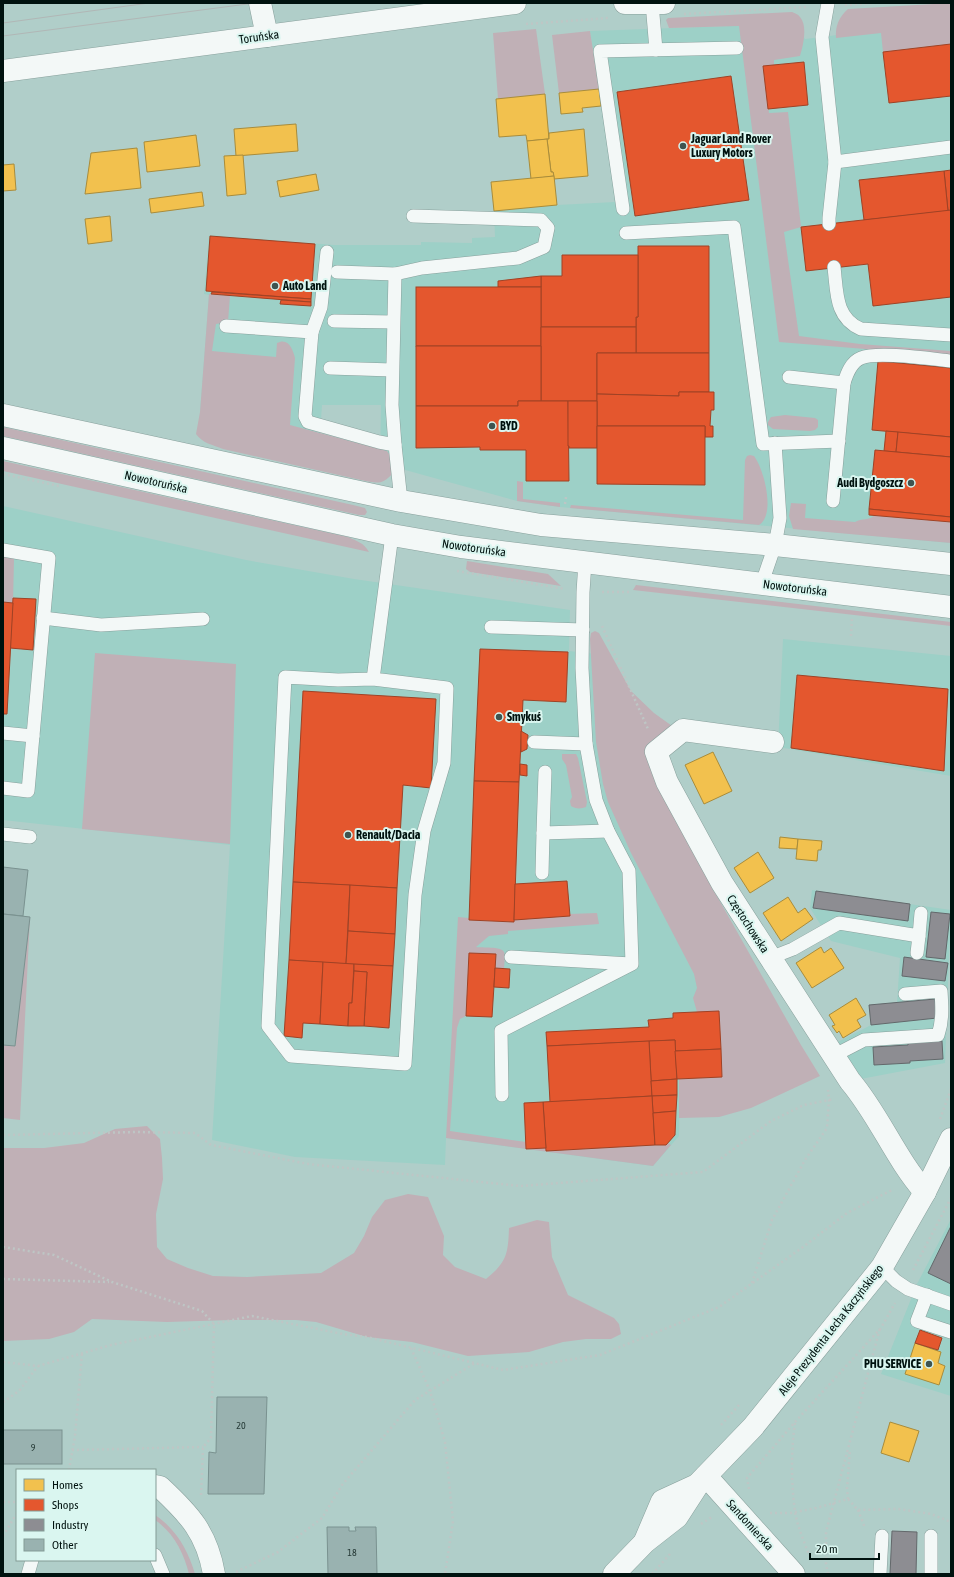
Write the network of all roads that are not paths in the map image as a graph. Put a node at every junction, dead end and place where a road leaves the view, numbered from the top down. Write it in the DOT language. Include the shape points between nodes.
graph roads {
  1 [pos="260,3"];
  2 [pos="515,3"];
  3 [pos="828,5"];
  4 [pos="655,6"];
  5 [pos="619,10"];
  6 [pos="267,36"];
  7 [pos="737,48"];
  8 [pos="656,50"];
  9 [pos="3,71"];
  10 [pos="951,147"];
  11 [pos="835,162"];
  12 [pos="623,209"];
  13 [pos="413,216"];
  14 [pos="829,224"];
  15 [pos="626,233"];
  16 [pos="327,252"];
  17 [pos="834,267"];
  18 [pos="337,272"];
  19 [pos="395,274"];
  20 [pos="334,321"];
  21 [pos="393,322"];
  22 [pos="226,326"];
  23 [pos="312,332"];
  24 [pos="951,335"];
  25 [pos="951,361"];
  26 [pos="330,368"];
  27 [pos="392,370"];
  28 [pos="789,377"];
  29 [pos="844,383"];
  30 [pos="3,415"];
  31 [pos="839,441"];
  32 [pos="776,443"];
  33 [pos="395,445"];
  34 [pos="3,448"];
  35 [pos="401,501"];
  36 [pos="833,501"];
  37 [pos="392,535"];
  38 [pos="776,545"];
  39 [pos="3,550"];
  40 [pos="585,562"];
  41 [pos="951,564"];
  42 [pos="762,584"];
  43 [pos="951,608"];
  44 [pos="43,618"];
  45 [pos="203,619"];
  46 [pos="491,627"];
  47 [pos="583,630"];
  48 [pos="373,679"];
  49 [pos="3,734"];
  50 [pos="33,736"];
  51 [pos="534,742"];
  52 [pos="773,742"];
  53 [pos="586,744"];
  54 [pos="545,772"];
  55 [pos="3,788"];
  56 [pos="608,831"];
  57 [pos="543,833"];
  58 [pos="3,834"];
  59 [pos="30,837"];
  60 [pos="542,872"];
  61 [pos="921,913"];
  62 [pos="919,936"];
  63 [pos="917,953"];
  64 [pos="511,957"];
  65 [pos="770,958"];
  66 [pos="632,964"];
  67 [pos="905,994"];
  68 [pos="833,1056"];
  69 [pos="502,1095"];
  70 [pos="948,1153"];
  71 [pos="919,1185"];
  72 [pos="882,1267"];
  73 [pos="927,1295"];
  74 [pos="951,1304"];
  75 [pos="951,1332"];
  76 [pos="703,1480"];
  77 [pos="156,1486"];
  78 [pos="882,1536"];
  79 [pos="931,1536"];
  80 [pos="156,1557"];
  81 [pos="32,1561"];
  82 [pos="28,1574"];
  83 [pos="163,1574"];
  84 [pos="214,1574"];
  85 [pos="614,1574"];
  86 [pos="794,1574"];
  87 [pos="880,1574"];
  88 [pos="931,1574"];
  1 -- 6 [label="street"];
  2 -- 6 [label="street, Toruńska"];
  3 -- 11 [label="lane" via="822,37"];
  4 -- 5 [label="street"];
  4 -- 8 [label="lane"];
  6 -- 9 [label="street, Toruńska"];
  7 -- 8 [label="lane"];
  8 -- 12 [label="lane" via="600,51"];
  10 -- 11 [label="lane"];
  11 -- 14 [label="lane"];
  13 -- 19 [label="lane" via="541,220 548,228 544,247 518,258 422,268"];
  15 -- 32 [label="lane" via="734,227 763,444"];
  16 -- 23 [label="lane" via="321,307"];
  17 -- 24 [label="lane" via="840,309 852,325 861,329"];
  18 -- 19 [label="lane"];
  19 -- 21 [label="lane"];
  20 -- 21 [label="lane"];
  21 -- 27 [label="lane"];
  22 -- 23 [label="lane"];
  23 -- 33 [label="lane" via="305,416 308,422"];
  25 -- 29 [label="lane" via="874,354 860,358 848,369"];
  26 -- 27 [label="lane"];
  27 -- 33 [label="lane"];
  28 -- 29 [label="lane"];
  29 -- 31 [label="lane"];
  30 -- 35 [label="street"];
  31 -- 32 [label="lane"];
  31 -- 36 [label="lane"];
  32 -- 38 [label="lane" via="780,518"];
  33 -- 35 [label="lane"];
  34 -- 37 [label="street, Nowotoruńska"];
  35 -- 38 [label="street" via="541,525"];
  37 -- 40 [label="street, Nowotoruńska"];
  37 -- 48 [label="lane"];
  38 -- 41 [label="street"];
  38 -- 42 [label="lane"];
  39 -- 44 [label="lane" via="49,558"];
  40 -- 42 [label="street, Nowotoruńska"];
  40 -- 47 [label="lane"];
  42 -- 43 [label="street, Nowotoruńska"];
  44 -- 45 [label="lane" via="101,625"];
  44 -- 50 [label="lane"];
  46 -- 47 [label="lane"];
  47 -- 53 [label="lane"];
  48 -- 48 [label="lane" via="447,688 444,763 424,831 415,895 405,1064 291,1056 268,1026 285,677"];
  49 -- 50 [label="lane"];
  50 -- 55 [label="lane" via="28,791"];
  51 -- 53 [label="lane"];
  52 -- 65 [label="street, Częstochowska" via="683,730 656,752 667,782 722,883"];
  53 -- 56 [label="lane" via="596,800"];
  54 -- 57 [label="lane"];
  56 -- 57 [label="lane"];
  56 -- 66 [label="lane" via="629,871"];
  57 -- 60 [label="lane"];
  58 -- 59 [label="lane"];
  61 -- 62 [label="lane"];
  62 -- 63 [label="lane"];
  62 -- 65 [label="lane" via="839,923 793,949"];
  64 -- 66 [label="lane"];
  65 -- 68 [label="street, Częstochowska"];
  66 -- 69 [label="lane" via="501,1031"];
  67 -- 68 [label="lane" via="941,991 942,1025 938,1034 864,1040"];
  68 -- 71 [label="street, Częstochowska" via="863,1096"];
  70 -- 71 [label="street, Aleje Prezydenta Lecha Kaczyńskiego"];
  71 -- 72 [label="street, Aleje Prezydenta Lecha Kaczyńskiego"];
  72 -- 73 [label="lane" via="904,1286"];
  72 -- 76 [label="street, Aleje Prezydenta Lecha Kaczyńskiego" via="754,1427"];
  73 -- 74 [label="lane"];
  73 -- 75 [label="lane" via="917,1321"];
  76 -- 85 [label="street, Aleje Prezydenta Lecha Kaczyńskiego" via="677,1517 645,1542"];
  76 -- 86 [label="street, Sandomierska"];
  77 -- 84 [label="street" via="186,1513 199,1530"];
  78 -- 87 [label="lane"];
  79 -- 88 [label="lane"];
  80 -- 83 [label="lane"];
  81 -- 82 [label="lane"];
}
